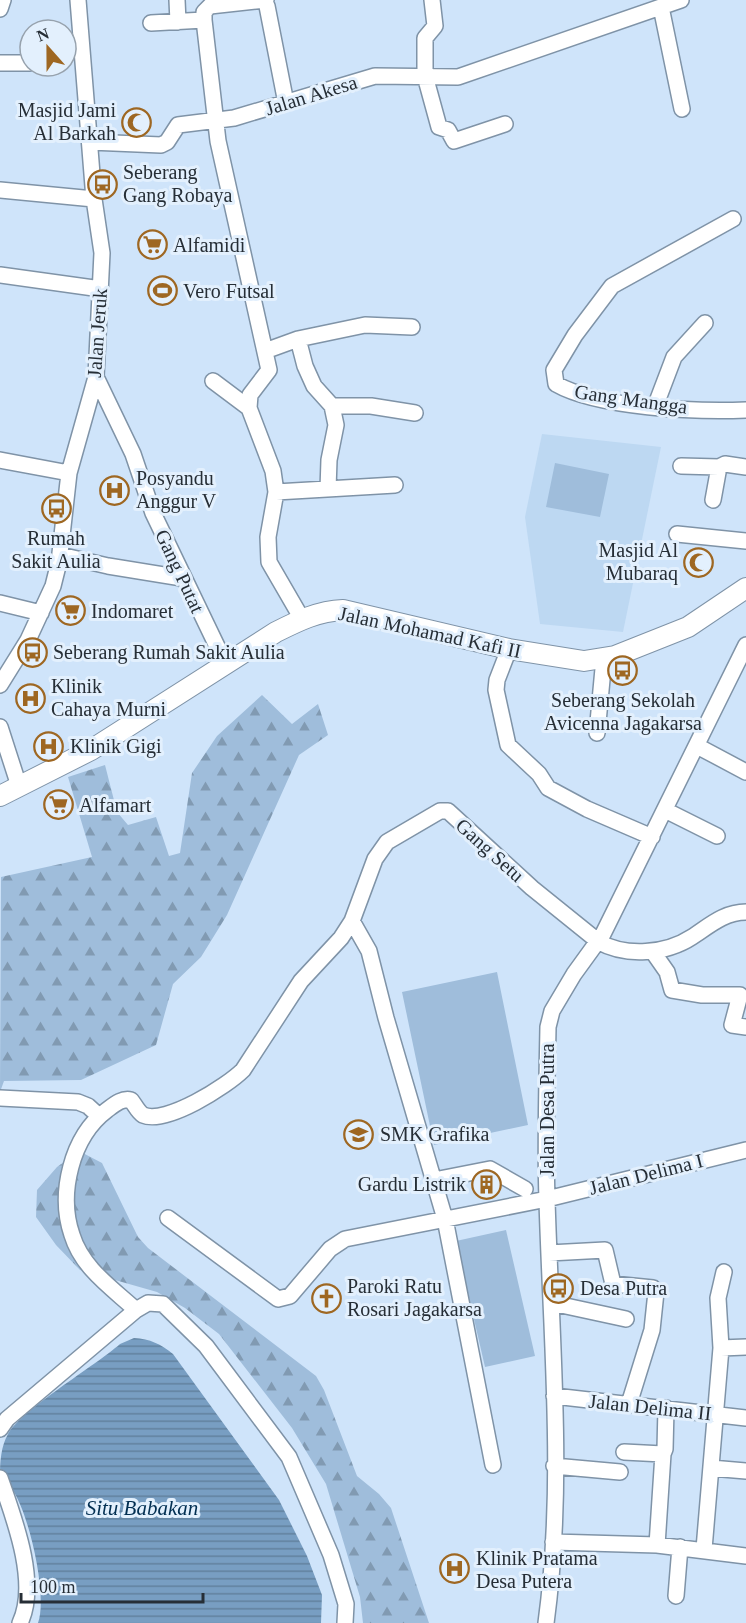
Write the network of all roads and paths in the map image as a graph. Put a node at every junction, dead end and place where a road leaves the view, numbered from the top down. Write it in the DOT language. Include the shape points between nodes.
graph roads {
  1 [pos="3,0"];
  2 [pos="78,0"];
  3 [pos="177,0"];
  4 [pos="432,0"];
  5 [pos="681,0"];
  6 [pos="267,3"];
  7 [pos="661,7"];
  8 [pos="0,9"];
  9 [pos="204,20"];
  10 [pos="178,22"];
  11 [pos="151,23"];
  12 [pos="0,63"];
  13 [pos="18,63"];
  14 [pos="78,63"];
  15 [pos="82,63"];
  16 [pos="425,76"];
  17 [pos="286,103"];
  18 [pos="682,109"];
  19 [pos="214,122"];
  20 [pos="505,124"];
  21 [pos="90,142"];
  22 [pos="0,190"];
  23 [pos="94,198"];
  24 [pos="733,219"];
  25 [pos="0,275"];
  26 [pos="100,289"];
  27 [pos="705,323"];
  28 [pos="412,327"];
  29 [pos="298,339"];
  30 [pos="265,351"];
  31 [pos="96,377"];
  32 [pos="213,381"];
  33 [pos="249,401"];
  34 [pos="332,406"];
  35 [pos="655,407"];
  36 [pos="746,410"];
  37 [pos="416,413"];
  38 [pos="0,460"];
  39 [pos="681,466"];
  40 [pos="719,467"];
  41 [pos="746,467"];
  42 [pos="69,473"];
  43 [pos="395,485"];
  44 [pos="328,489"];
  45 [pos="276,492"];
  46 [pos="713,500"];
  47 [pos="677,534"];
  48 [pos="746,541"];
  49 [pos="60,555"];
  50 [pos="182,578"];
  51 [pos="744,592"];
  52 [pos="0,603"];
  53 [pos="41,613"];
  54 [pos="302,618"];
  55 [pos="746,645"];
  56 [pos="509,649"];
  57 [pos="604,658"];
  58 [pos="226,665"];
  59 [pos="0,685"];
  60 [pos="0,727"];
  61 [pos="597,734"];
  62 [pos="697,746"];
  63 [pos="746,772"];
  64 [pos="19,786"];
  65 [pos="0,796"];
  66 [pos="665,810"];
  67 [pos="717,836"];
  68 [pos="652,837"];
  69 [pos="746,912"];
  70 [pos="352,921"];
  71 [pos="601,938"];
  72 [pos="653,952"];
  73 [pos="746,1027"];
  74 [pos="0,1098"];
  75 [pos="97,1114"];
  76 [pos="746,1150"];
  77 [pos="434,1180"];
  78 [pos="525,1189"];
  79 [pos="546,1199"];
  80 [pos="168,1218"];
  81 [pos="445,1219"];
  82 [pos="549,1253"];
  83 [pos="724,1272"];
  84 [pos="552,1303"];
  85 [pos="136,1311"];
  86 [pos="626,1319"];
  87 [pos="746,1347"];
  88 [pos="721,1348"];
  89 [pos="554,1396"];
  90 [pos="629,1404"];
  91 [pos="666,1408"];
  92 [pos="715,1414"];
  93 [pos="746,1418"];
  94 [pos="0,1429"];
  95 [pos="624,1452"];
  96 [pos="663,1454"];
  97 [pos="493,1465"];
  98 [pos="554,1466"];
  99 [pos="711,1468"];
  100 [pos="746,1471"];
  101 [pos="621,1472"];
  102 [pos="0,1480"];
  103 [pos="553,1542"];
  104 [pos="657,1545"];
  105 [pos="680,1547"];
  106 [pos="704,1550"];
  107 [pos="746,1557"];
  108 [pos="676,1596"];
  109 [pos="20,1623"];
  110 [pos="345,1623"];
  111 [pos="546,1623"];
  1 -- 8 [label="street"];
  2 -- 15 [label="street, Jalan Jeruk"];
  3 -- 10 [label="street"];
  4 -- 16 [label="street" via="435,26 425,38"];
  5 -- 7 [label="street, Jalan Akesa"];
  6 -- 9 [label="street" via="210,6 204,12"];
  6 -- 17 [label="street"];
  7 -- 16 [label="street, Jalan Akesa" via="458,77"];
  7 -- 18 [label="street"];
  9 -- 10 [label="street"];
  9 -- 19 [label="street"];
  10 -- 11 [label="street"];
  12 -- 13 [label="street"];
  14 -- 15 [label="street"];
  15 -- 21 [label="street, Jalan Jeruk"];
  16 -- 17 [label="street, Jalan Akesa" via="375,76"];
  16 -- 20 [label="street" via="439,127 448,130 454,141"];
  17 -- 19 [label="street, Jalan Akesa"];
  19 -- 21 [label="street, Jalan Akesa" via="178,125 161,145"];
  19 -- 30 [label="street"];
  21 -- 23 [label="street, Jalan Jeruk"];
  22 -- 23 [label="street"];
  23 -- 26 [label="street, Jalan Jeruk" via="102,253"];
  24 -- 35 [label="street, Gang Mangga" via="612,286 554,370 556,384 574,394"];
  25 -- 26 [label="street"];
  26 -- 31 [label="street, Jalan Jeruk"];
  27 -- 35 [label="street" via="674,357"];
  28 -- 29 [label="street" via="365,326"];
  29 -- 30 [label="street"];
  29 -- 34 [label="street" via="314,386"];
  30 -- 33 [label="street" via="269,370"];
  31 -- 42 [label="street, Jalan Jeruk"];
  31 -- 50 [label="street, Gang Putat" via="133,454 153,513"];
  32 -- 33 [label="street"];
  33 -- 45 [label="street" via="273,471"];
  34 -- 37 [label="street" via="371,406"];
  34 -- 44 [label="street" via="336,425"];
  35 -- 36 [label="street, Gang Mangga"];
  38 -- 42 [label="street"];
  39 -- 40 [label="street"];
  40 -- 41 [label="street"];
  40 -- 46 [label="street"];
  42 -- 49 [label="street, Jalan Jeruk"];
  43 -- 44 [label="street"];
  44 -- 45 [label="street"];
  45 -- 54 [label="street" via="268,537 269,562"];
  47 -- 48 [label="street"];
  49 -- 50 [label="street"];
  49 -- 53 [label="street, Jalan Jeruk"];
  50 -- 58 [label="street, Gang Putat"];
  51 -- 57 [label="main road, Jalan Mohamad Kafi II" via="688,627"];
  52 -- 53 [label="street"];
  53 -- 59 [label="street, Jalan Jeruk"];
  54 -- 56 [label="main road, Jalan Mohamad Kafi II" via="327,610 343,610"];
  54 -- 58 [label="main road, Jalan Mohamad Kafi II"];
  55 -- 62 [label="street, Jalan Desa Putra"];
  56 -- 57 [label="main road, Jalan Mohamad Kafi II" via="584,661"];
  56 -- 68 [label="street" via="496,690 508,745 548,788"];
  57 -- 61 [label="street"];
  58 -- 64 [label="main road, Jalan Mohamad Kafi II" via="91,750"];
  60 -- 64 [label="street"];
  62 -- 63 [label="street"];
  62 -- 66 [label="street, Jalan Desa Putra"];
  64 -- 65 [label="main road, Jalan Mohamad Kafi II"];
  66 -- 67 [label="street"];
  66 -- 68 [label="street, Jalan Desa Putra"];
  68 -- 71 [label="street, Jalan Desa Putra"];
  69 -- 72 [label="street" via="719,919 689,939"];
  70 -- 71 [label="street, Gang Setu" via="375,860 387,842 440,811 448,811 532,888"];
  70 -- 75 [label="street" via="301,981 243,1070 231,1082 162,1115 140,1114 128,1099"];
  70 -- 77 [label="street" via="369,951"];
  71 -- 72 [label="street" via="610,948"];
  71 -- 79 [label="street, Jalan Desa Putra" via="557,1002 548,1027"];
  72 -- 73 [label="street" via="667,972 672,990 740,995 732,1025"];
  74 -- 75 [label="street" via="78,1102"];
  75 -- 85 [label="street" via="78,1147 66,1186 65,1211 84,1262"];
  76 -- 79 [label="street, Jalan Delima I"];
  77 -- 78 [label="street" via="490,1169"];
  77 -- 81 [label="street"];
  79 -- 81 [label="street, Jalan Delima I"];
  79 -- 82 [label="street, Jalan Desa Putra"];
  80 -- 81 [label="street, Jalan Delima I" via="278,1299 290,1296 337,1242"];
  81 -- 97 [label="street"];
  82 -- 84 [label="street, Jalan Desa Putra"];
  82 -- 90 [label="street" via="605,1250 613,1284 653,1288 656,1292 652,1330"];
  83 -- 88 [label="street" via="718,1298"];
  84 -- 86 [label="street"];
  84 -- 89 [label="street, Jalan Desa Putra"];
  85 -- 94 [label="street"];
  85 -- 110 [label="street" via="148,1303 164,1305 206,1346 289,1457 331,1555 346,1604"];
  87 -- 88 [label="street"];
  88 -- 92 [label="street"];
  89 -- 90 [label="street, Jalan Delima II"];
  89 -- 98 [label="street, Jalan Desa Putra"];
  90 -- 91 [label="street, Jalan Delima II"];
  91 -- 92 [label="street, Jalan Delima II"];
  91 -- 96 [label="street"];
  92 -- 93 [label="street, Jalan Delima II"];
  92 -- 99 [label="street"];
  95 -- 96 [label="street"];
  96 -- 104 [label="street"];
  98 -- 101 [label="street"];
  98 -- 103 [label="street, Jalan Desa Putra"];
  99 -- 100 [label="street"];
  99 -- 106 [label="street"];
  102 -- 109 [label="street" via="22,1542 26,1604"];
  103 -- 104 [label="street"];
  103 -- 111 [label="street, Jalan Desa Putra"];
  104 -- 105 [label="street"];
  105 -- 106 [label="street"];
  105 -- 108 [label="street"];
  106 -- 107 [label="street"];
}
